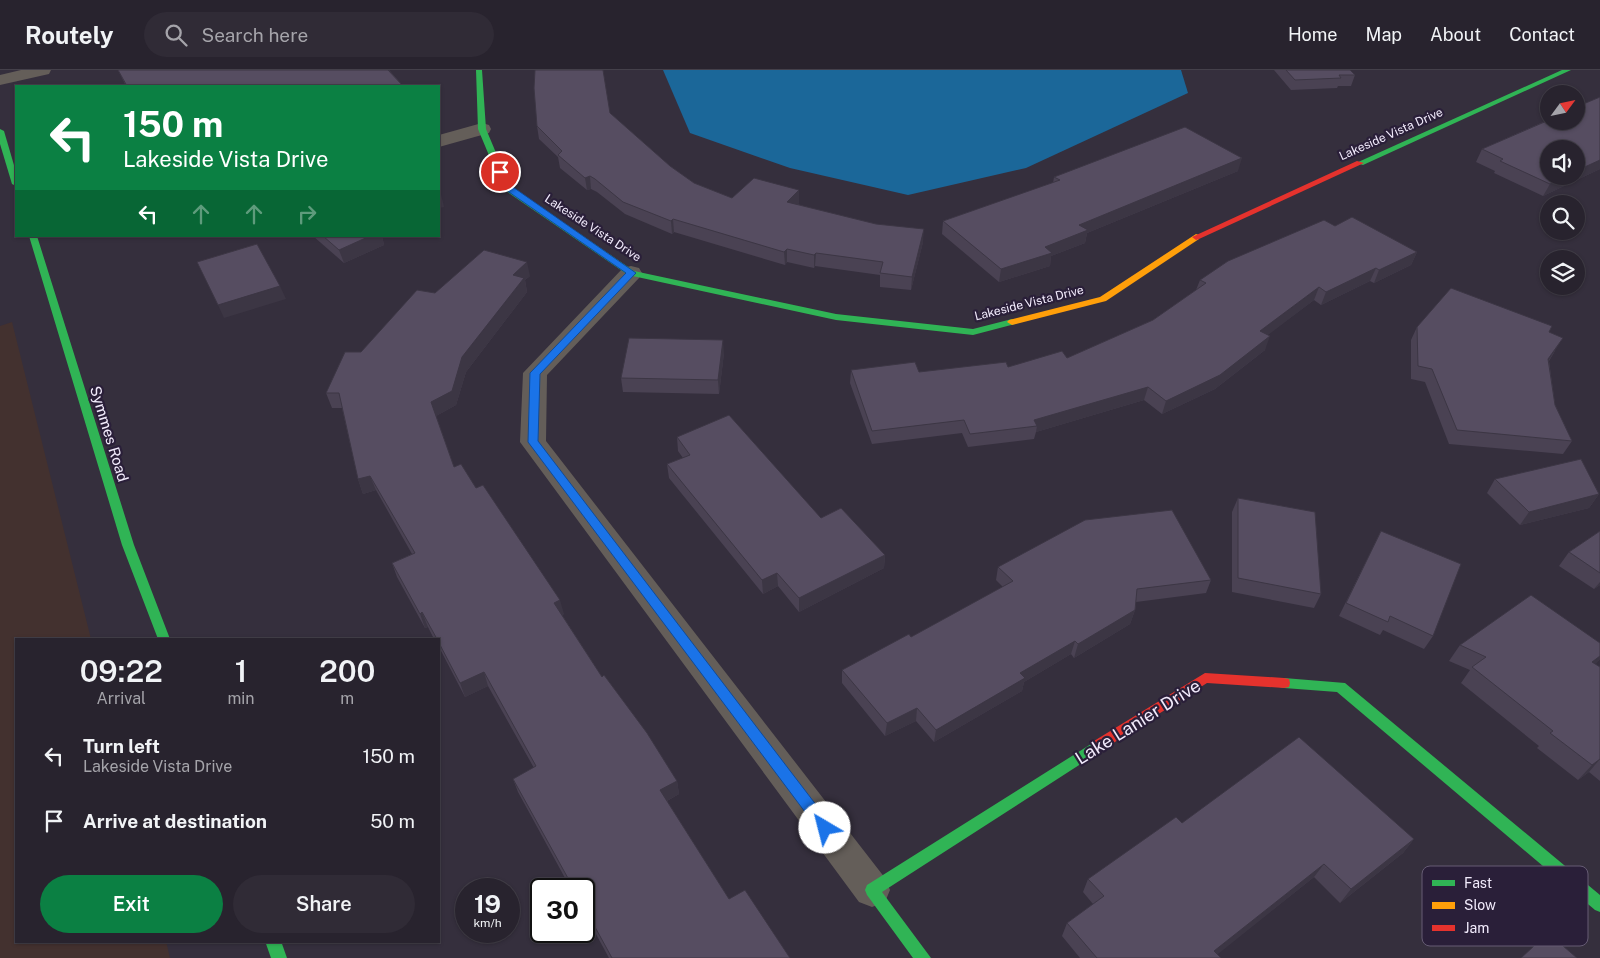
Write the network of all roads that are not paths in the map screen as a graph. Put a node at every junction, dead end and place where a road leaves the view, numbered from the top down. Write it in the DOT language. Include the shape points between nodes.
graph roads {
  1 [pos="43,70"];
  2 [pos="479,70"];
  3 [pos="1568,70"];
  4 [pos="0,80"];
  5 [pos="482,129"];
  6 [pos="0,131"];
  7 [pos="440,141"];
  8 [pos="15,181"];
  9 [pos="32,237"];
  10 [pos="631,273"];
  11 [pos="164,638"];
  12 [pos="1553,866"];
  13 [pos="872,890"];
  14 [pos="1588,895"];
  15 [pos="1600,905"];
  16 [pos="274,943"];
  17 [pos="279,958"];
  18 [pos="924,958"];
  1 -- 4 [label="street"];
  2 -- 5 [label="street, Lakeside Vista Drive"];
  3 -- 10 [label="street, Lakeside Vista Drive" via="1191,239 1103,299 973,332 836,317"];
  5 -- 7 [label="street"];
  5 -- 10 [label="street, Lakeside Vista Drive" via="506,187"];
  6 -- 8 [label="street"];
  9 -- 11 [label="street, Symmes Road" via="128,545"];
  10 -- 13 [label="street" via="535,373 533,442"];
  12 -- 13 [label="street, Lake Lanier Drive" via="1340,687 1205,678"];
  13 -- 18 [label="street"];
  14 -- 15 [label="street, Lake Lanier Drive"];
  16 -- 17 [label="street"];
}
